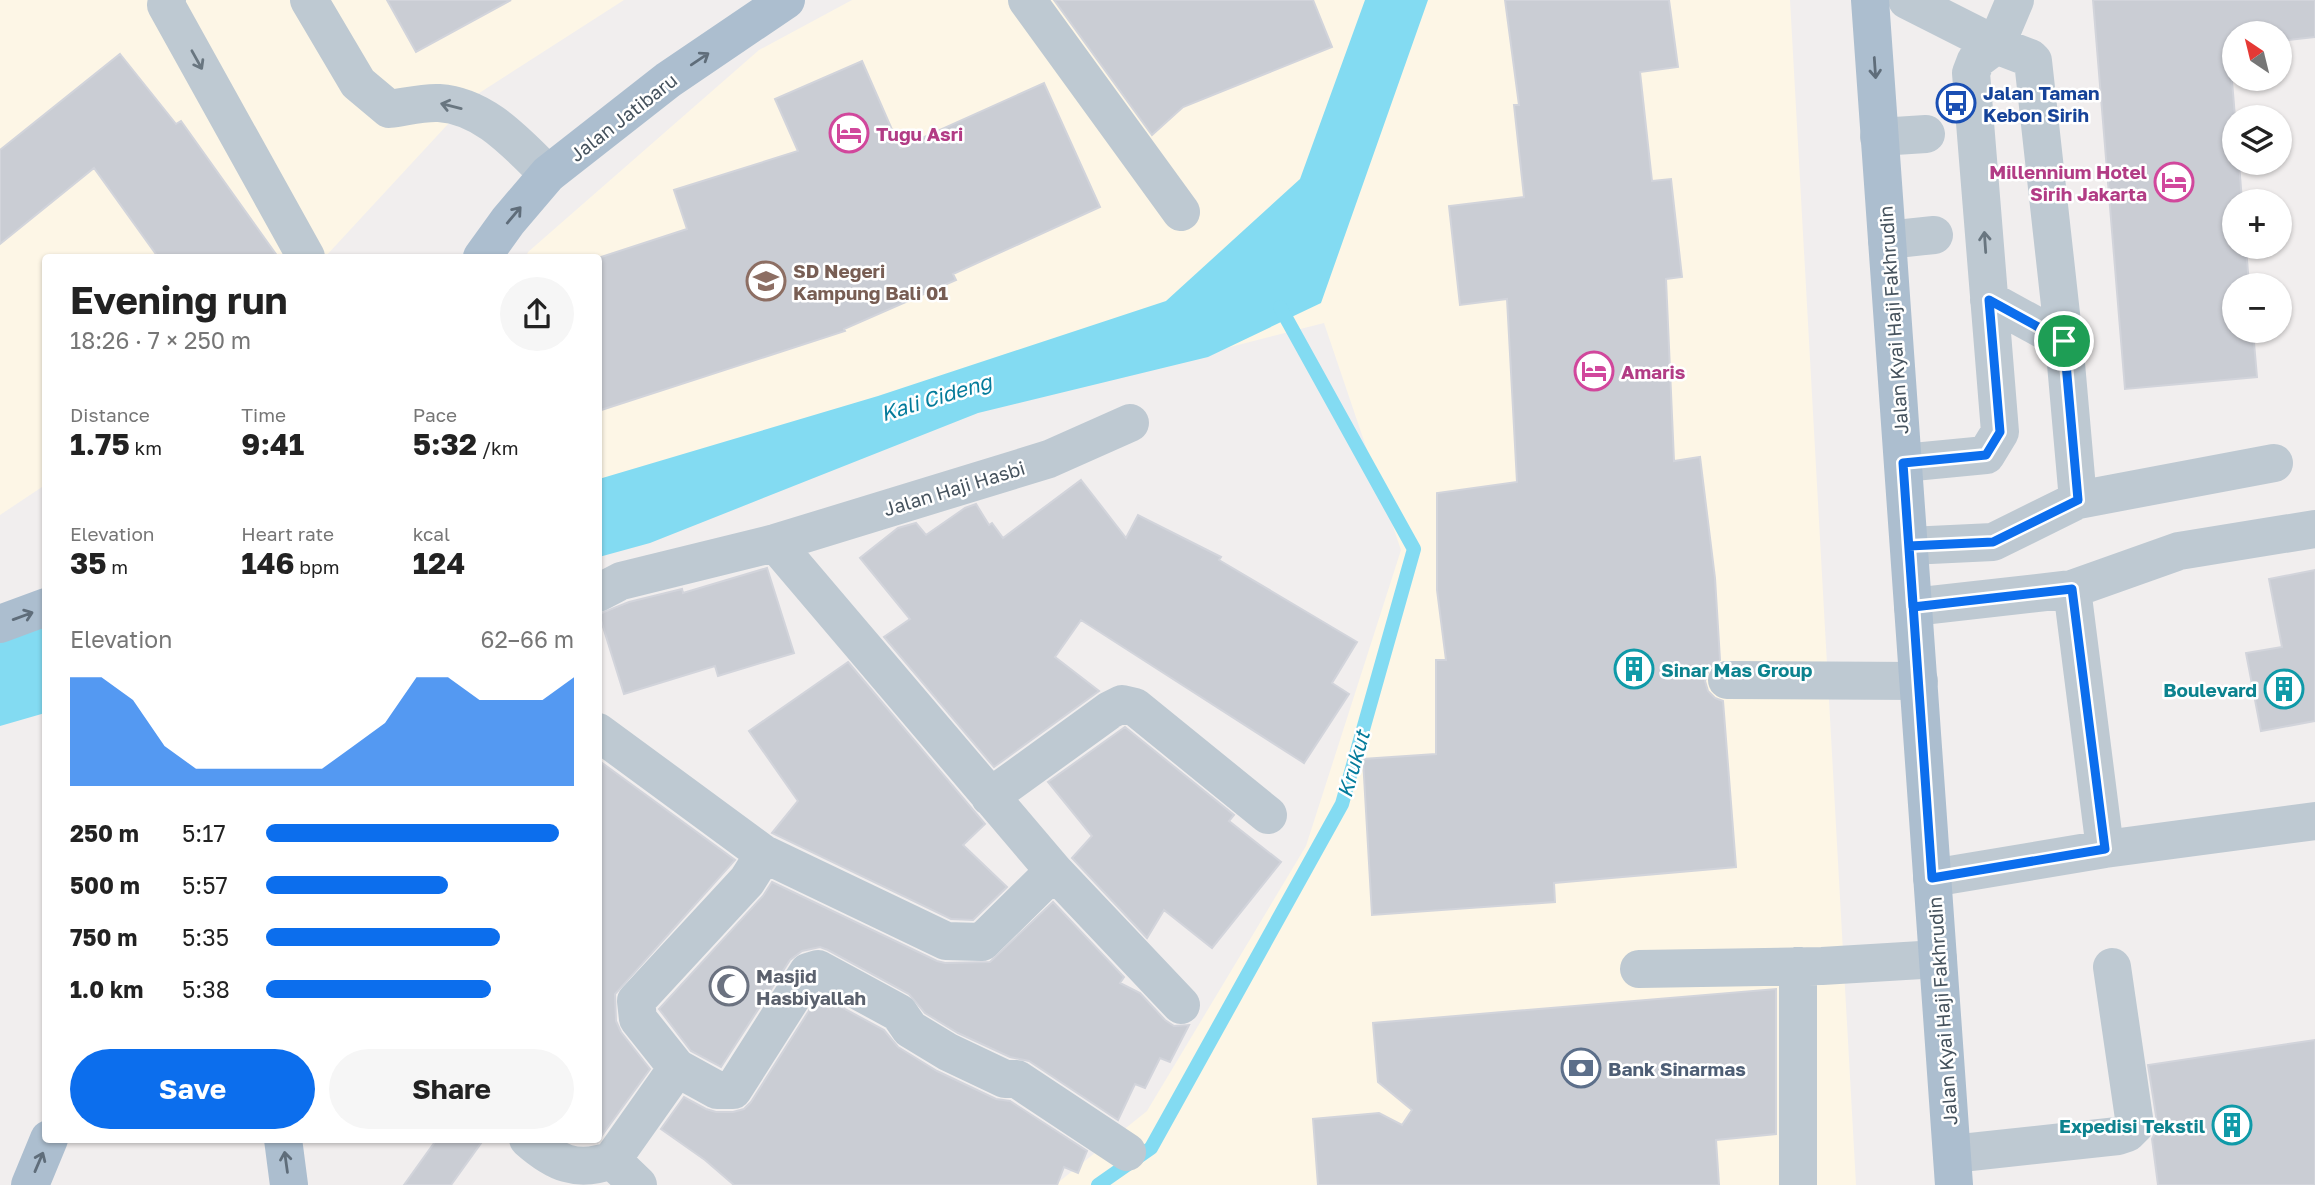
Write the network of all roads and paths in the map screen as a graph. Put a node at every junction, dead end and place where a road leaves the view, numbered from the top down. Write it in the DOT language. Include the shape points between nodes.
graph roads {
  1 [pos="167,0"];
  2 [pos="309,0"];
  3 [pos="786,0"];
  4 [pos="1027,0"];
  5 [pos="2015,0"];
  6 [pos="1887,1"];
  7 [pos="1996,45"];
  8 [pos="1926,134"];
  9 [pos="1879,137"];
  10 [pos="548,174"];
  11 [pos="1181,212"];
  12 [pos="1934,235"];
  13 [pos="1887,240"];
  14 [pos="304,254"];
  15 [pos="484,254"];
  16 [pos="1989,300"];
  17 [pos="2064,341"];
  18 [pos="1130,423"];
  19 [pos="1903,463"];
  20 [pos="2274,463"];
  21 [pos="2078,500"];
  22 [pos="2315,529"];
  23 [pos="775,543"];
  24 [pos="1909,546"];
  25 [pos="2072,589"];
  26 [pos="602,591"];
  27 [pos="1913,607"];
  28 [pos="42,608"];
  29 [pos="0,624"];
  30 [pos="1727,680"];
  31 [pos="1919,681"];
  32 [pos="602,735"];
  33 [pos="990,797"];
  34 [pos="1268,815"];
  35 [pos="2315,821"];
  36 [pos="2105,849"];
  37 [pos="764,854"];
  38 [pos="1054,871"];
  39 [pos="1932,878"];
  40 [pos="1938,959"];
  41 [pos="1798,966"];
  42 [pos="2112,967"];
  43 [pos="1639,969"];
  44 [pos="1181,1005"];
  45 [pos="677,1068"];
  46 [pos="47,1143"];
  47 [pos="284,1143"];
  48 [pos="532,1143"];
  49 [pos="1127,1152"];
  50 [pos="1953,1170"];
  51 [pos="625,1172"];
  52 [pos="30,1185"];
  53 [pos="289,1185"];
  54 [pos="1798,1185"];
  1 -- 14 [label="street, one-way"];
  10 -- 2 [label="street, one-way" via="473,111 439,103 390,109 358,83"];
  10 -- 3 [label="main road, Jalan Jatibaru, one-way" via="668,80"];
  4 -- 11 [label="street"];
  5 -- 7 [label="street"];
  6 -- 7 [label="street"];
  6 -- 9 [label="main road, Jalan Kyai Haji Fakhrudin, one-way"];
  16 -- 7 [label="street, one-way" via="1971,73 1976,60"];
  7 -- 17 [label="street" via="2033,61"];
  8 -- 9 [label="street"];
  9 -- 13 [label="main road, Jalan Kyai Haji Fakhrudin"];
  15 -- 10 [label="main road, Jalan Jatibaru, one-way"];
  12 -- 13 [label="street"];
  13 -- 19 [label="main road, Jalan Kyai Haji Fakhrudin"];
  16 -- 17 [label="street"];
  16 -- 19 [label="street" via="2000,432 1986,455"];
  17 -- 21 [label="street"];
  18 -- 23 [label="street, Jalan Haji Hasbi" via="1049,460"];
  19 -- 24 [label="main road, Jalan Kyai Haji Fakhrudin"];
  20 -- 21 [label="street"];
  21 -- 24 [label="street" via="1993,542"];
  22 -- 25 [label="street" via="2179,551"];
  23 -- 26 [label="street, Jalan Haji Hasbi" via="621,581"];
  23 -- 33 [label="street"];
  24 -- 27 [label="main road, Jalan Kyai Haji Fakhrudin"];
  25 -- 27 [label="street"];
  25 -- 36 [label="street"];
  27 -- 31 [label="main road, Jalan Kyai Haji Fakhrudin"];
  29 -- 28 [label="main road, one-way"];
  30 -- 31 [label="street"];
  31 -- 39 [label="main road, Jalan Kyai Haji Fakhrudin"];
  32 -- 37 [label="street"];
  33 -- 34 [label="street" via="1122,704 1135,707"];
  33 -- 38 [label="street"];
  35 -- 36 [label="street"];
  36 -- 39 [label="street"];
  37 -- 38 [label="street" via="946,941 982,942"];
  37 -- 45 [label="street" via="747,881 636,1002 638,1019"];
  38 -- 44 [label="street"];
  39 -- 40 [label="main road, Jalan Kyai Haji Fakhrudin"];
  40 -- 41 [label="street"];
  40 -- 50 [label="main road, Jalan Kyai Haji Fakhrudin"];
  41 -- 43 [label="street"];
  41 -- 54 [label="street"];
  42 -- 50 [label="street" via="2135,1125 2118,1136"];
  45 -- 49 [label="street" via="717,1090 733,1090 808,972 818,969 899,1013 910,1030 948,1052 1005,1079 1017,1079"];
  45 -- 51 [label="street"];
  52 -- 46 [label="main road, one-way"];
  53 -- 47 [label="main road, one-way"];
  48 -- 51 [label="street" via="546,1155 575,1167 597,1165"];
}
